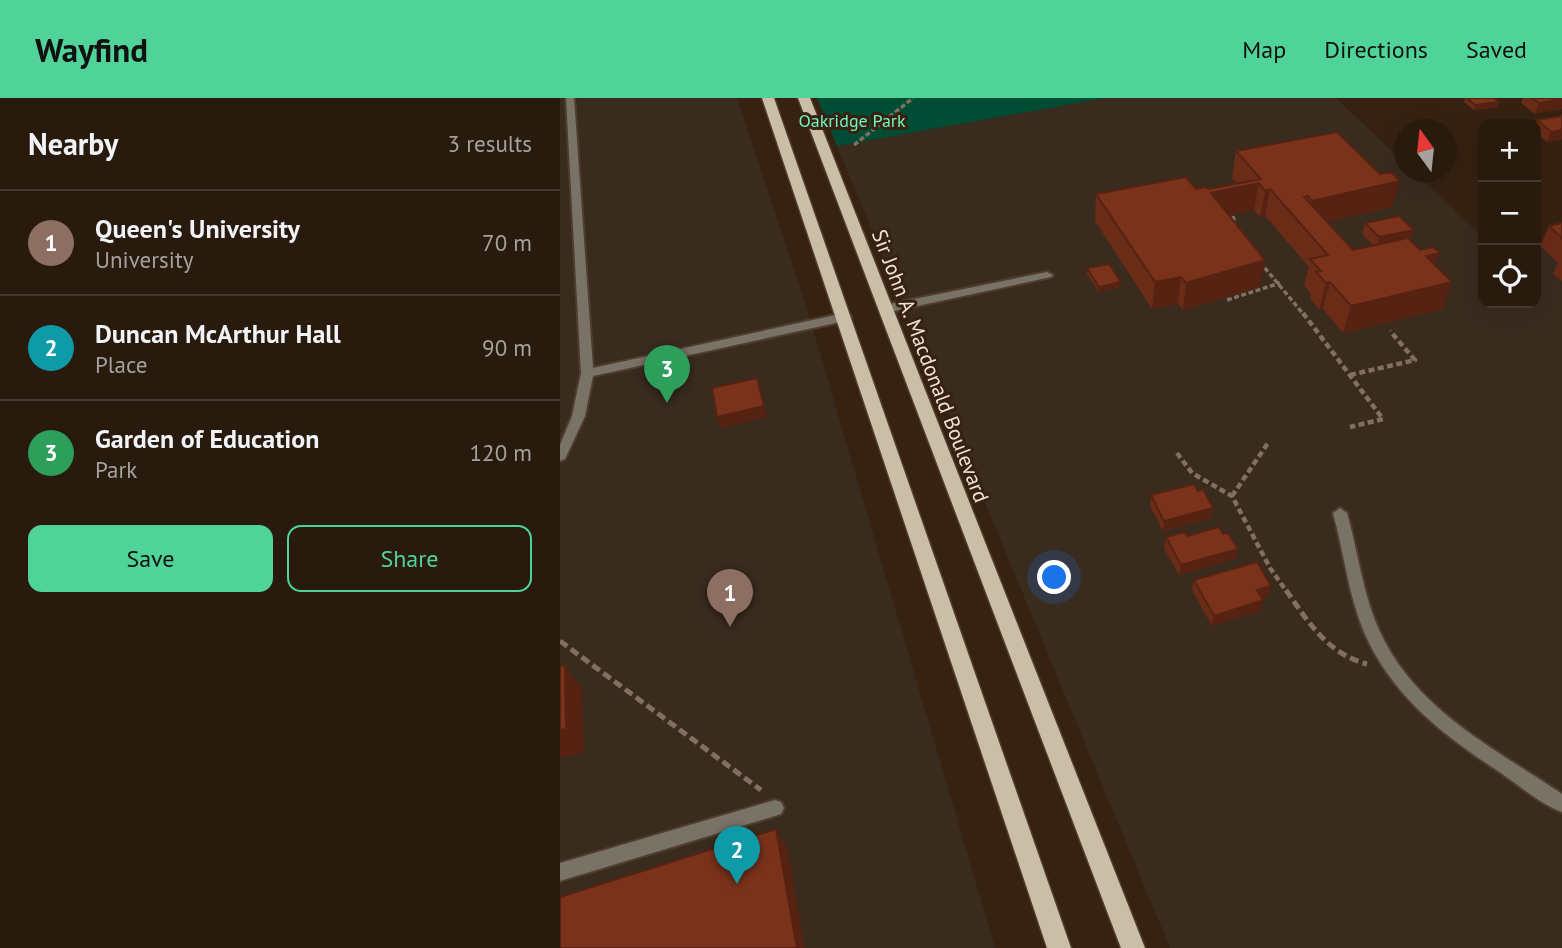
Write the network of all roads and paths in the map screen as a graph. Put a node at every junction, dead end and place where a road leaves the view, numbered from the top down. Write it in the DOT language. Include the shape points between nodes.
graph roads {
  1 [pos="584,98"];
  2 [pos="768,98"];
  3 [pos="804,98"];
  4 [pos="913,98"];
  5 [pos="570,99"];
  6 [pos="854,145"];
  7 [pos="1233,216"];
  8 [pos="1240,232"];
  9 [pos="1254,256"];
  10 [pos="1047,275"];
  11 [pos="1280,283"];
  12 [pos="1227,300"];
  13 [pos="885,309"];
  14 [pos="845,317"];
  15 [pos="1390,331"];
  16 [pos="587,373"];
  17 [pos="1350,375"];
  18 [pos="1350,427"];
  19 [pos="1268,443"];
  20 [pos="1177,453"];
  21 [pos="560,456"];
  22 [pos="1232,496"];
  23 [pos="1340,513"];
  24 [pos="560,641"];
  25 [pos="1388,666"];
  26 [pos="1562,804"];
  27 [pos="775,808"];
  28 [pos="560,872"];
  29 [pos="1059,948"];
  30 [pos="1133,948"];
  1 -- 5 [label="lane"];
  2 -- 14 [label="main road"];
  3 -- 13 [label="main road, Sir John A. Macdonald Boulevard"];
  4 -- 6 [label="path"];
  5 -- 16 [label="lane"];
  7 -- 8 [label="path"];
  9 -- 11 [label="path"];
  10 -- 13 [label="lane"];
  11 -- 12 [label="path"];
  11 -- 17 [label="path"];
  13 -- 30 [label="main road, Sir John A. Macdonald Boulevard"];
  14 -- 16 [label="lane"];
  14 -- 29 [label="main road"];
  15 -- 17 [label="path" via="1415,360"];
  16 -- 21 [label="lane" via="581,413"];
  17 -- 18 [label="path" via="1383,419"];
  19 -- 22 [label="path"];
  20 -- 22 [label="path" via="1192,473"];
  22 -- 25 [label="path" via="1270,568 1318,635 1348,659"];
  23 -- 25 [label="lane" via="1362,601"];
  24 -- 27 [label="path" via="774,800"];
  25 -- 26 [label="lane" via="1408,694 1432,715"];
  27 -- 28 [label="lane"];
}
